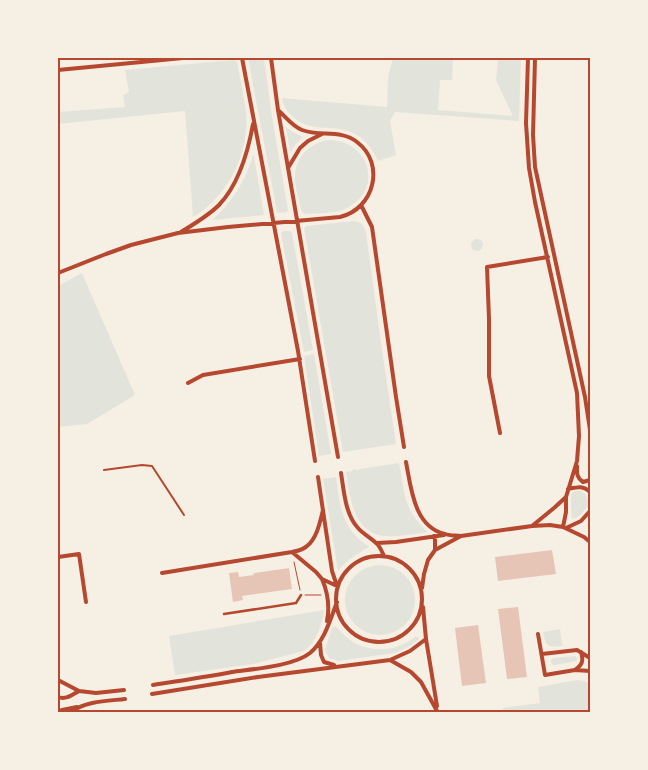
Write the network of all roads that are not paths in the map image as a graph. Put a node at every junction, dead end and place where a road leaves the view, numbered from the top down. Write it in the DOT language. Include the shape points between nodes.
graph roads {
  1 [pos="183,58"];
  2 [pos="242,58"];
  3 [pos="271,58"];
  4 [pos="528,58"];
  5 [pos="535,58"];
  6 [pos="58,68"];
  7 [pos="278,110"];
  8 [pos="254,122"];
  9 [pos="322,134"];
  10 [pos="288,168"];
  11 [pos="362,205"];
  12 [pos="297,221"];
  13 [pos="273,223"];
  14 [pos="178,233"];
  15 [pos="548,257"];
  16 [pos="58,273"];
  17 [pos="300,359"];
  18 [pos="188,383"];
  19 [pos="590,430"];
  20 [pos="500,433"];
  21 [pos="404,447"];
  22 [pos="338,457"];
  23 [pos="315,461"];
  24 [pos="577,461"];
  25 [pos="406,462"];
  26 [pos="104,470"];
  27 [pos="341,473"];
  28 [pos="318,477"];
  29 [pos="590,480"];
  30 [pos="568,489"];
  31 [pos="590,492"];
  32 [pos="566,497"];
  33 [pos="323,510"];
  34 [pos="590,510"];
  35 [pos="184,515"];
  36 [pos="532,526"];
  37 [pos="564,528"];
  38 [pos="446,534"];
  39 [pos="434,536"];
  40 [pos="461,536"];
  41 [pos="590,542"];
  42 [pos="377,543"];
  43 [pos="435,550"];
  44 [pos="292,552"];
  45 [pos="384,556"];
  46 [pos="58,557"];
  47 [pos="162,573"];
  48 [pos="322,579"];
  49 [pos="337,586"];
  50 [pos="422,590"];
  51 [pos="301,595"];
  52 [pos="86,602"];
  53 [pos="337,602"];
  54 [pos="423,605"];
  55 [pos="224,614"];
  56 [pos="326,630"];
  57 [pos="538,634"];
  58 [pos="426,639"];
  59 [pos="320,642"];
  60 [pos="581,652"];
  61 [pos="542,654"];
  62 [pos="590,658"];
  63 [pos="390,660"];
  64 [pos="336,666"];
  65 [pos="575,670"];
  66 [pos="590,671"];
  67 [pos="58,680"];
  68 [pos="152,685"];
  69 [pos="124,690"];
  70 [pos="79,691"];
  71 [pos="152,694"];
  72 [pos="58,697"];
  73 [pos="125,699"];
  74 [pos="79,706"];
  75 [pos="58,712"];
  76 [pos="71,712"];
  77 [pos="437,712"];
  1 -- 6 [label="street"];
  2 -- 8 [label="street"];
  3 -- 7 [label="street"];
  4 -- 15 [label="street" via="526,123 529,168"];
  5 -- 19 [label="street" via="535,167"];
  7 -- 9 [label="street" via="294,126"];
  7 -- 10 [label="street"];
  8 -- 13 [label="street"];
  8 -- 14 [label="street" via="243,162 225,197 203,218"];
  9 -- 10 [label="street" via="300,148"];
  9 -- 11 [label="street" via="348,136 368,153 374,181"];
  10 -- 12 [label="street"];
  11 -- 12 [label="street" via="345,216"];
  11 -- 21 [label="street" via="372,227"];
  12 -- 13 [label="street"];
  12 -- 22 [label="street"];
  13 -- 14 [label="street"];
  13 -- 17 [label="street"];
  14 -- 16 [label="street" via="131,245"];
  15 -- 20 [label="street" via="487,267 489,376"];
  15 -- 24 [label="street" via="577,393"];
  17 -- 18 [label="street" via="203,375"];
  17 -- 23 [label="street"];
  24 -- 29 [label="street" via="577,476 583,482"];
  24 -- 30 [label="street"];
  25 -- 38 [label="street" via="419,512 434,530"];
  26 -- 35 [label="lane" via="152,466"];
  27 -- 42 [label="street" via="351,518 365,536"];
  28 -- 33 [label="street"];
  30 -- 31 [label="street" via="579,486"];
  30 -- 32 [label="street"];
  32 -- 36 [label="street"];
  32 -- 37 [label="street"];
  33 -- 44 [label="street" via="315,536 307,546"];
  33 -- 49 [label="street"];
  34 -- 37 [label="street" via="581,521"];
  36 -- 37 [label="street"];
  36 -- 40 [label="street"];
  37 -- 41 [label="street"];
  38 -- 39 [label="street"];
  38 -- 40 [label="street"];
  39 -- 42 [label="street"];
  39 -- 43 [label="street"];
  40 -- 43 [label="street"];
  42 -- 45 [label="street"];
  43 -- 50 [label="street" via="428,560"];
  44 -- 47 [label="street"];
  44 -- 48 [label="street"];
  45 -- 49 [label="street" via="368,558 352,566"];
  45 -- 50 [label="street" via="406,566"];
  46 -- 52 [label="street" via="79,554"];
  48 -- 49 [label="street"];
  48 -- 56 [label="street" via="329,601"];
  49 -- 53 [label="street"];
  50 -- 54 [label="street"];
  51 -- 55 [label="street" via="296,603"];
  53 -- 54 [label="street" via="345,626 361,637 382,642 397,638 408,630"];
  53 -- 56 [label="street"];
  54 -- 58 [label="street"];
  56 -- 59 [label="street"];
  57 -- 61 [label="street"];
  58 -- 63 [label="street"];
  58 -- 77 [label="street"];
  59 -- 64 [label="street" via="324,662"];
  59 -- 68 [label="street" via="309,654 286,663"];
  60 -- 61 [label="street"];
  60 -- 62 [label="street"];
  60 -- 65 [label="street" via="581,665"];
  61 -- 65 [label="street" via="545,675"];
  63 -- 64 [label="street"];
  63 -- 77 [label="street" via="421,682"];
  64 -- 71 [label="street"];
  65 -- 66 [label="street"];
  67 -- 70 [label="street"];
  69 -- 70 [label="street"];
  70 -- 72 [label="street" via="69,697"];
  73 -- 74 [label="street"];
  74 -- 75 [label="street"];
  74 -- 76 [label="street"];
}
